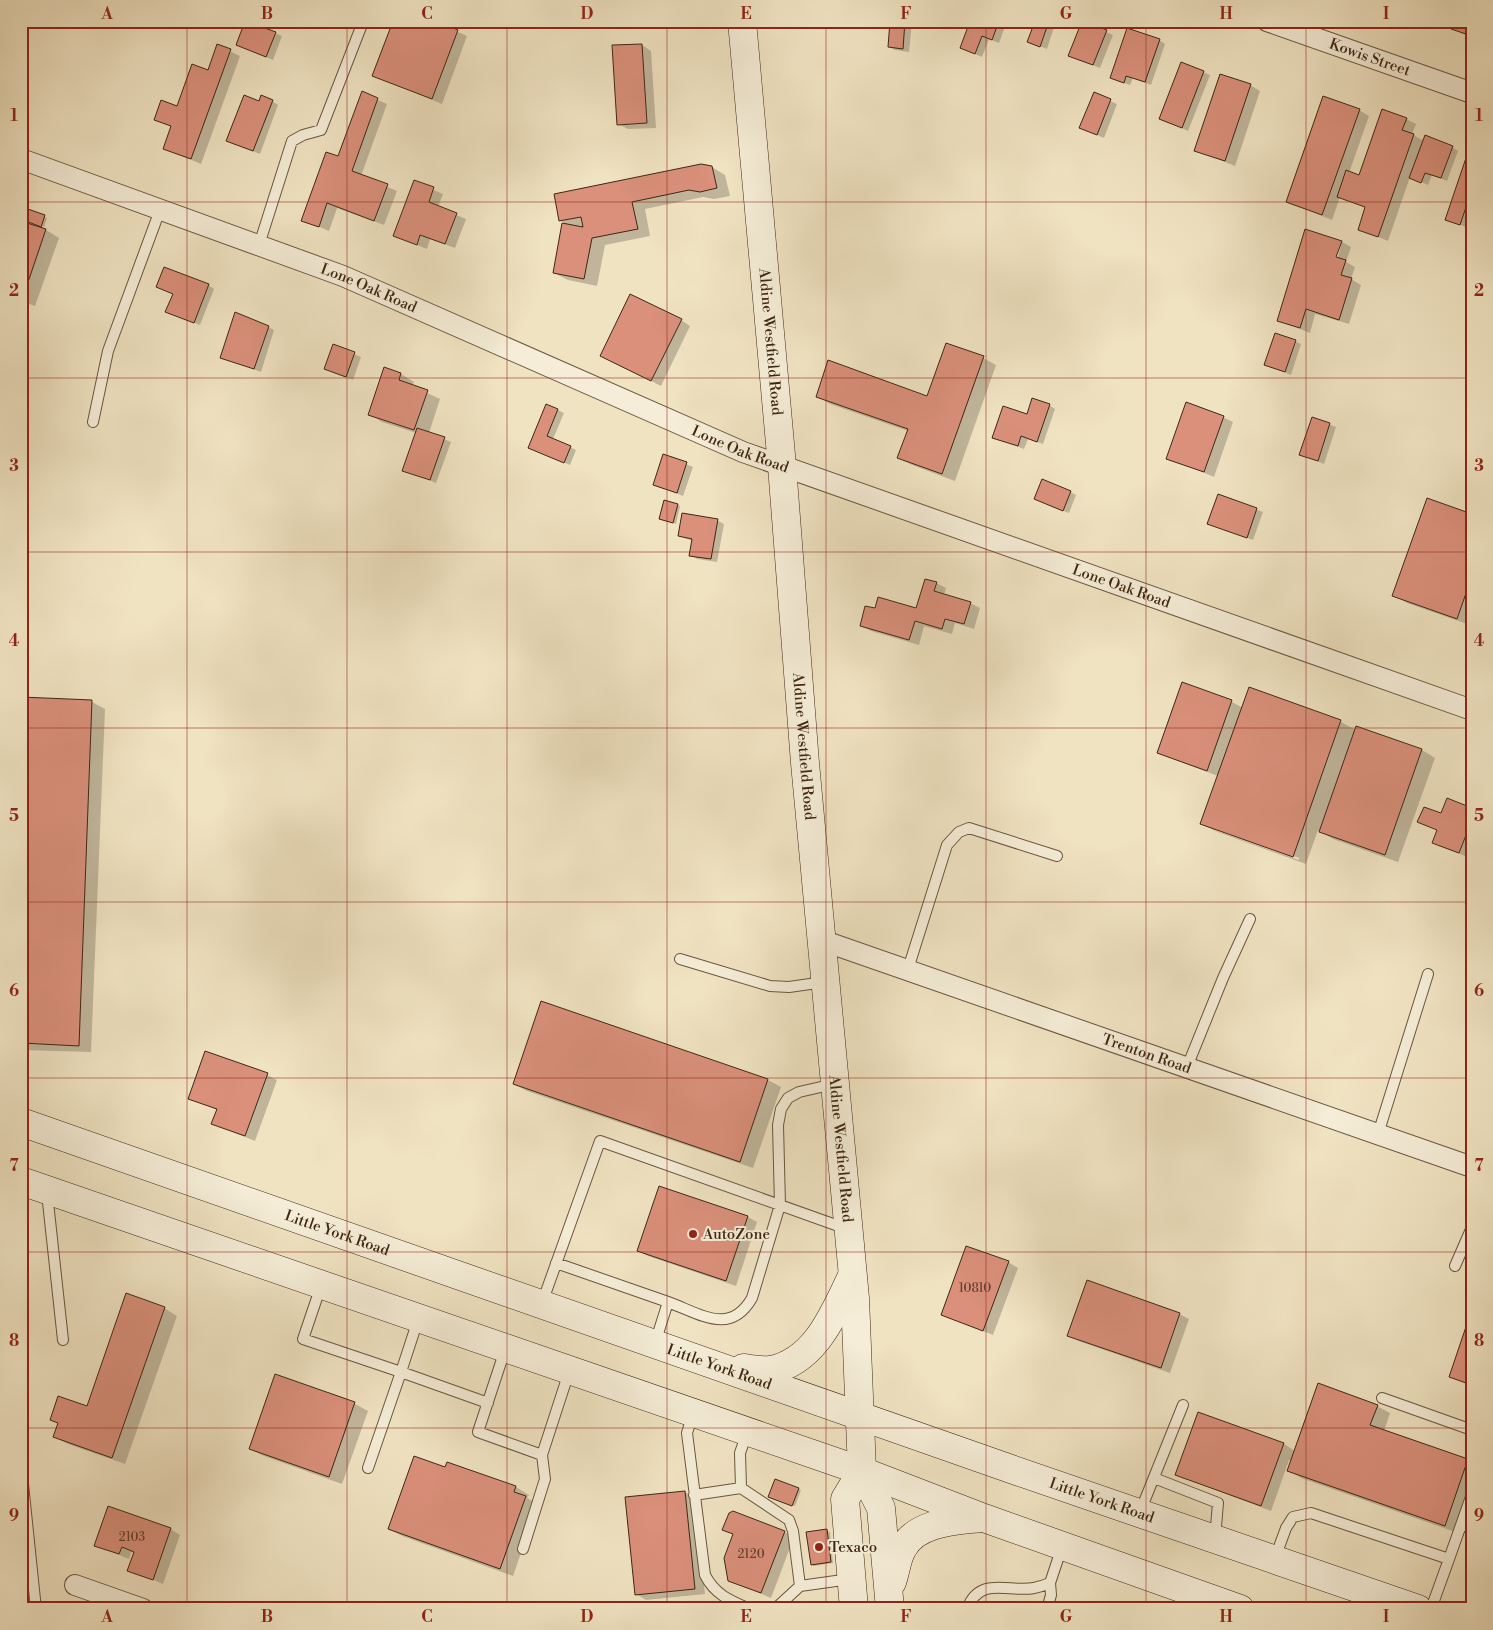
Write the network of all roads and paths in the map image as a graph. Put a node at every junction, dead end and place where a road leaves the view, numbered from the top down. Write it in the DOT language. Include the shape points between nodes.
graph roads {
  1 [pos="742,21"];
  2 [pos="1267,21"];
  3 [pos="361,27"];
  4 [pos="1472,93"];
  5 [pos="21,158"];
  6 [pos="160,210"];
  7 [pos="259,245"];
  8 [pos="93,422"];
  9 [pos="782,466"];
  10 [pos="1472,710"];
  11 [pos="1057,856"];
  12 [pos="1250,919"];
  13 [pos="821,940"];
  14 [pos="680,959"];
  15 [pos="908,969"];
  16 [pos="1428,974"];
  17 [pos="825,982"];
  18 [pos="1188,1067"];
  19 [pos="834,1084"];
  20 [pos="21,1122"];
  21 [pos="1378,1134"];
  22 [pos="1472,1167"];
  23 [pos="21,1181"];
  24 [pos="47,1190"];
  25 [pos="780,1205"];
  26 [pos="1472,1227"];
  27 [pos="848,1229"];
  28 [pos="556,1263"];
  29 [pos="1455,1266"];
  30 [pos="852,1274"];
  31 [pos="322,1285"];
  32 [pos="668,1302"];
  33 [pos="542,1303"];
  34 [pos="418,1319"];
  35 [pos="63,1340"];
  36 [pos="654,1344"];
  37 [pos="506,1349"];
  38 [pos="718,1366"];
  39 [pos="569,1371"];
  40 [pos="401,1372"];
  41 [pos="1382,1398"];
  42 [pos="488,1403"];
  43 [pos="1182,1405"];
  44 [pos="693,1414"];
  45 [pos="860,1415"];
  46 [pos="1472,1430"];
  47 [pos="747,1432"];
  48 [pos="542,1455"];
  49 [pos="21,1465"];
  50 [pos="368,1468"];
  51 [pos="862,1471"];
  52 [pos="1154,1478"];
  53 [pos="741,1488"];
  54 [pos="1472,1494"];
  55 [pos="694,1495"];
  56 [pos="1140,1513"];
  57 [pos="984,1518"];
  58 [pos="1461,1524"];
  59 [pos="1472,1528"];
  60 [pos="25,1535"];
  61 [pos="1215,1539"];
  62 [pos="1063,1546"];
  63 [pos="522,1549"];
  64 [pos="1275,1559"];
  65 [pos="1448,1559"];
  66 [pos="851,1579"];
  67 [pos="1050,1583"];
  68 [pos="76,1585"];
  69 [pos="800,1586"];
  70 [pos="889,1602"];
  71 [pos="36,1609"];
  72 [pos="143,1609"];
  73 [pos="750,1609"];
  74 [pos="775,1609"];
  75 [pos="854,1609"];
  76 [pos="967,1609"];
  77 [pos="1047,1609"];
  78 [pos="1240,1609"];
  79 [pos="1418,1609"];
  80 [pos="1431,1609"];
  1 -- 9 [label="main road, Aldine Westfield Road"];
  2 -- 4 [label="street, Kowis Street"];
  3 -- 7 [label="lane" via="321,130 292,141"];
  5 -- 6 [label="street, Lone Oak Road"];
  6 -- 7 [label="street, Lone Oak Road"];
  6 -- 8 [label="lane" via="108,351"];
  7 -- 9 [label="street, Lone Oak Road" via="343,276 743,452"];
  9 -- 10 [label="street, Lone Oak Road"];
  9 -- 13 [label="main road, Aldine Westfield Road"];
  11 -- 15 [label="lane" via="969,828 959,832 947,845"];
  12 -- 18 [label="lane"];
  13 -- 15 [label="street, Trenton Road"];
  13 -- 17 [label="main road, Aldine Westfield Road"];
  14 -- 17 [label="lane" via="770,986"];
  15 -- 18 [label="street, Trenton Road"];
  16 -- 21 [label="lane"];
  17 -- 19 [label="main road, Aldine Westfield Road"];
  18 -- 21 [label="street, Trenton Road"];
  19 -- 25 [label="lane" via="799,1092 788,1098 781,1109 778,1125"];
  19 -- 27 [label="main road, Aldine Westfield Road"];
  20 -- 33 [label="main road, Little York Road"];
  21 -- 22 [label="street, Trenton Road"];
  23 -- 24 [label="main road"];
  24 -- 31 [label="main road"];
  24 -- 35 [label="lane"];
  25 -- 27 [label="lane"];
  25 -- 28 [label="lane" via="600,1141"];
  25 -- 32 [label="lane" via="752,1298 738,1316 719,1321"];
  26 -- 29 [label="lane"];
  27 -- 30 [label="main road, Aldine Westfield Road"];
  28 -- 32 [label="lane"];
  28 -- 33 [label="lane"];
  30 -- 38 [label="main road" via="827,1328 799,1358 770,1370"];
  30 -- 45 [label="main road, Aldine Westfield Road"];
  31 -- 34 [label="main road"];
  31 -- 40 [label="lane" via="303,1339"];
  32 -- 36 [label="lane"];
  33 -- 36 [label="main road, Little York Road"];
  34 -- 37 [label="main road"];
  34 -- 40 [label="lane"];
  36 -- 38 [label="main road, Little York Road"];
  37 -- 39 [label="main road"];
  37 -- 42 [label="lane"];
  38 -- 45 [label="main road, Little York Road"];
  39 -- 44 [label="main road"];
  39 -- 48 [label="lane"];
  40 -- 42 [label="lane"];
  40 -- 50 [label="lane"];
  41 -- 46 [label="lane"];
  42 -- 48 [label="lane" via="478,1432"];
  43 -- 52 [label="lane"];
  44 -- 47 [label="main road"];
  44 -- 55 [label="lane" via="686,1433"];
  45 -- 51 [label="main road, Aldine Westfield Road"];
  45 -- 56 [label="main road, Little York Road"];
  47 -- 51 [label="main road"];
  47 -- 53 [label="lane" via="740,1453"];
  48 -- 63 [label="lane" via="545,1479"];
  49 -- 60 [label="lane"];
  51 -- 57 [label="main road"];
  51 -- 66 [label="main road" via="845,1499"];
  51 -- 70 [label="main road, Aldine Westfield Road" via="881,1508"];
  52 -- 56 [label="lane"];
  52 -- 61 [label="lane" via="1218,1503"];
  53 -- 55 [label="lane"];
  53 -- 69 [label="lane" via="789,1520"];
  54 -- 58 [label="lane"];
  55 -- 73 [label="lane" via="705,1575 712,1588"];
  56 -- 61 [label="main road, Little York Road"];
  57 -- 62 [label="main road"];
  57 -- 70 [label="main road" via="947,1521 919,1532 903,1547"];
  58 -- 59 [label="lane"];
  58 -- 65 [label="lane"];
  60 -- 71 [label="lane"];
  61 -- 64 [label="main road, Little York Road"];
  62 -- 67 [label="lane"];
  62 -- 78 [label="main road"];
  64 -- 65 [label="lane" via="1293,1517 1311,1513"];
  64 -- 79 [label="main road, Little York Road"];
  65 -- 80 [label="lane"];
  66 -- 69 [label="lane"];
  66 -- 75 [label="main road"];
  67 -- 76 [label="lane" via="1033,1588 993,1586 977,1594"];
  67 -- 77 [label="lane"];
  68 -- 72 [label="street"];
  69 -- 74 [label="lane"];
}
